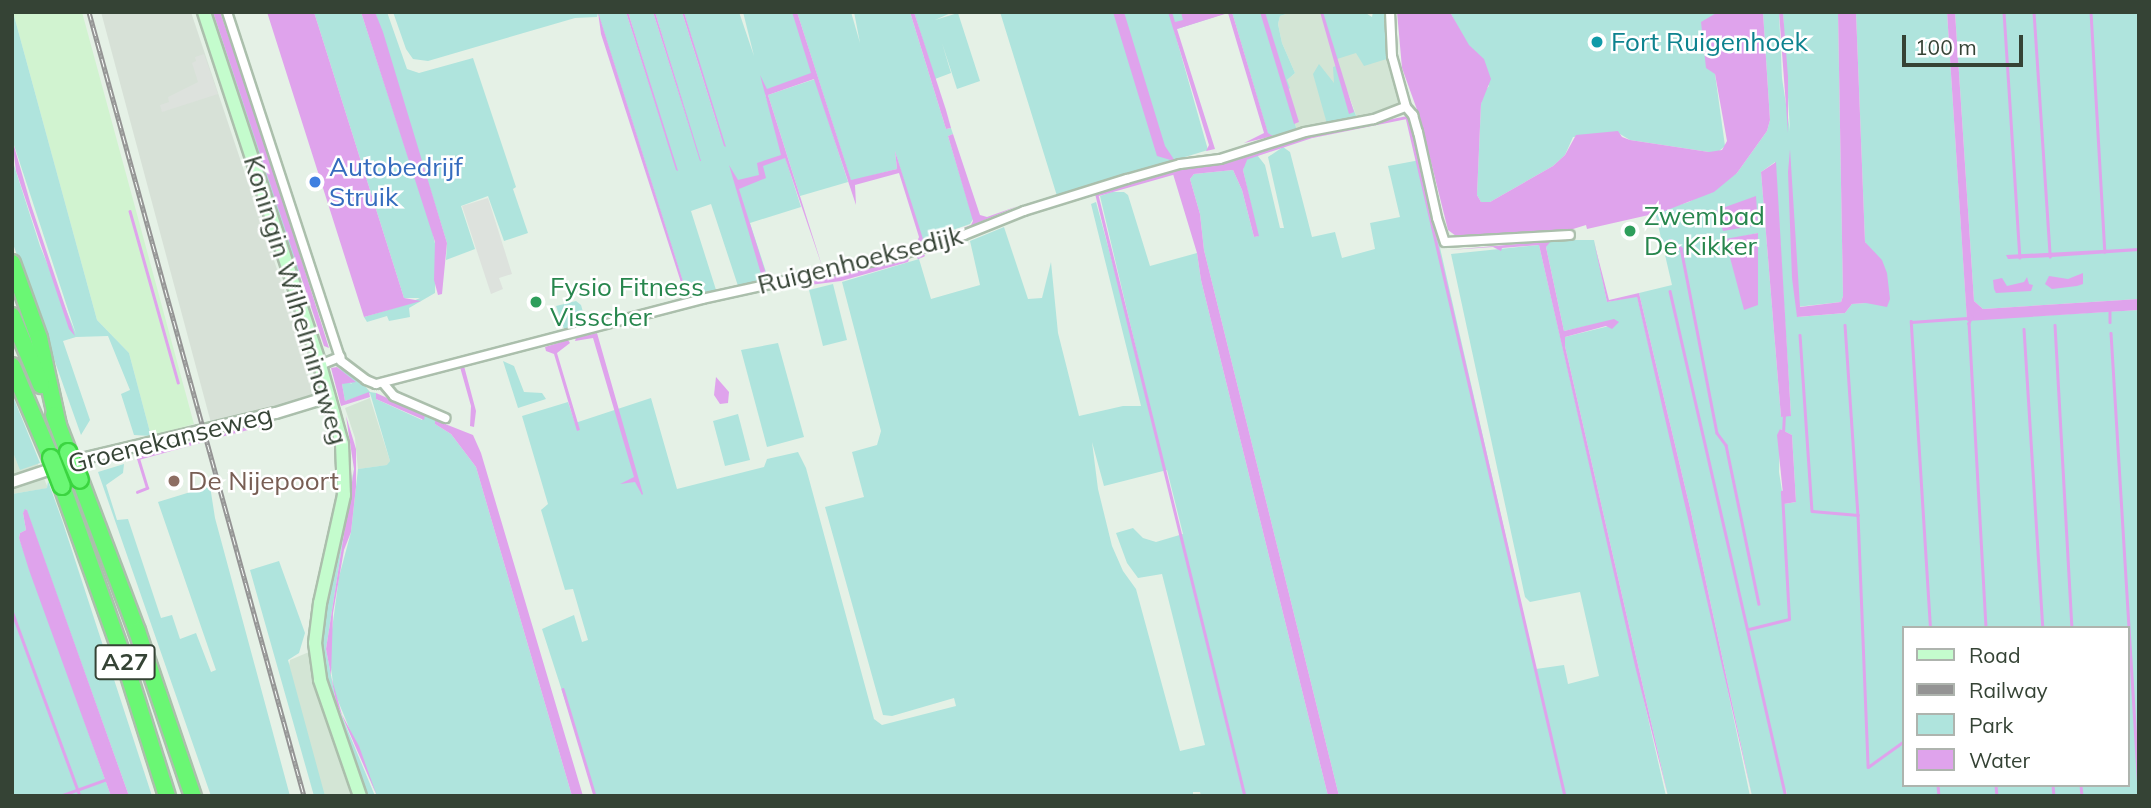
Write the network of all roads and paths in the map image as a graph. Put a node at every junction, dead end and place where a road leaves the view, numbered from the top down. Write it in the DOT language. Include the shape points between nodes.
graph roads {
  1 [pos="204,12"];
  2 [pos="227,12"];
  3 [pos="1390,12"];
  4 [pos="1406,107"];
  5 [pos="1570,235"];
  6 [pos="12,263"];
  7 [pos="12,316"];
  8 [pos="340,357"];
  9 [pos="320,365"];
  10 [pos="12,366"];
  11 [pos="383,383"];
  12 [pos="328,397"];
  13 [pos="445,418"];
  14 [pos="58,425"];
  15 [pos="12,482"];
  16 [pos="167,795"];
  17 [pos="193,796"];
  18 [pos="360,796"];
  1 -- 9 [label="main road, Koningin Wilhelminaweg"];
  2 -- 8 [label="street, Koningin Wilhelminaweg"];
  3 -- 4 [label="street" via="1392,56"];
  4 -- 5 [label="street" via="1413,115 1446,242"];
  4 -- 11 [label="street, Ruigenhoeksedijk" via="1220,159 1177,165 893,257 692,302"];
  6 -- 14 [label="highway, A27" via="38,338"];
  7 -- 14 [label="highway, A27"];
  8 -- 9 [label="street"];
  8 -- 11 [label="street" via="366,380"];
  9 -- 12 [label="main road, Koningin Wilhelminaweg"];
  10 -- 16 [label="highway, A27, bridge" via="62,486"];
  11 -- 13 [label="street" via="394,396"];
  12 -- 15 [label="street, Groenekanseweg" via="80,458"];
  12 -- 18 [label="main road, Koningin Wilhelminaweg" via="342,444 344,482 315,643 320,680"];
  14 -- 17 [label="highway, A27, bridge"];
}
